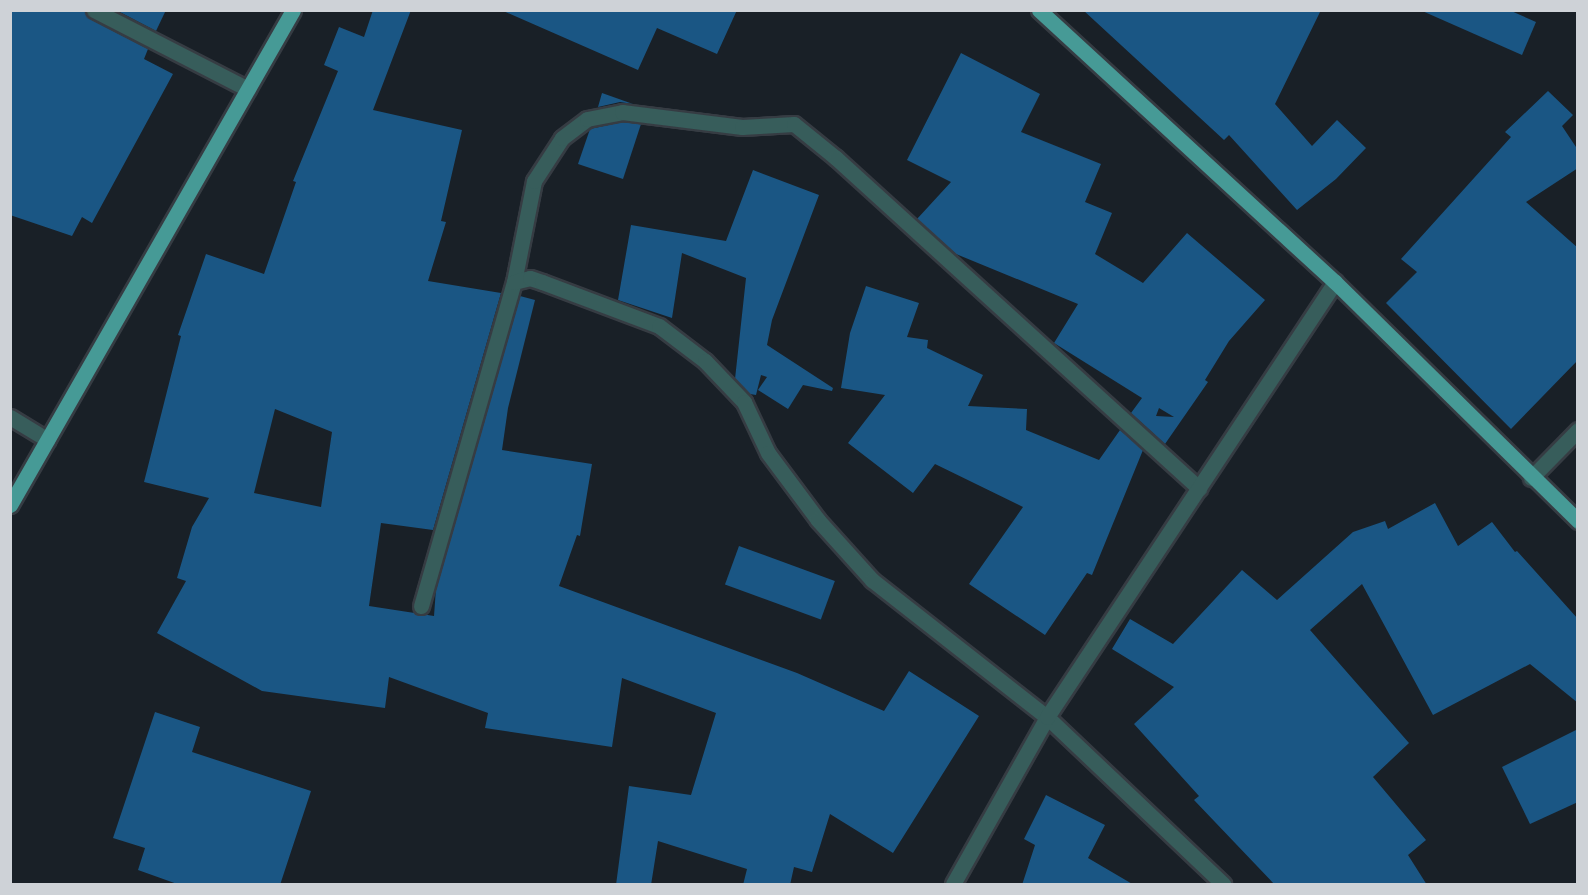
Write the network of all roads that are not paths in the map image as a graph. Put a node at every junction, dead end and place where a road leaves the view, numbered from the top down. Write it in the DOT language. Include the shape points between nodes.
graph roads {
  1 [pos="94,10"];
  2 [pos="292,10"];
  3 [pos="1039,10"];
  4 [pos="248,89"];
  5 [pos="514,282"];
  6 [pos="1335,282"];
  7 [pos="10,417"];
  8 [pos="1578,430"];
  9 [pos="48,440"];
  10 [pos="1531,478"];
  11 [pos="1199,488"];
  12 [pos="10,505"];
  13 [pos="1578,521"];
  14 [pos="421,606"];
  15 [pos="1047,717"];
  16 [pos="953,885"];
  17 [pos="1223,885"];
  1 -- 4 [label="street"];
  2 -- 4 [label="main road"];
  3 -- 6 [label="main road"];
  4 -- 9 [label="main road"];
  5 -- 11 [label="street" via="534,182 561,138 587,119 622,112 742,127 794,124"];
  5 -- 14 [label="street"];
  5 -- 15 [label="street" via="542,282 659,326 705,361 744,402 768,453 818,520 872,580"];
  6 -- 10 [label="main road"];
  6 -- 11 [label="street"];
  7 -- 9 [label="street"];
  8 -- 10 [label="street"];
  9 -- 12 [label="main road"];
  10 -- 13 [label="main road"];
  11 -- 15 [label="street"];
  15 -- 16 [label="street"];
  15 -- 17 [label="street"];
}
